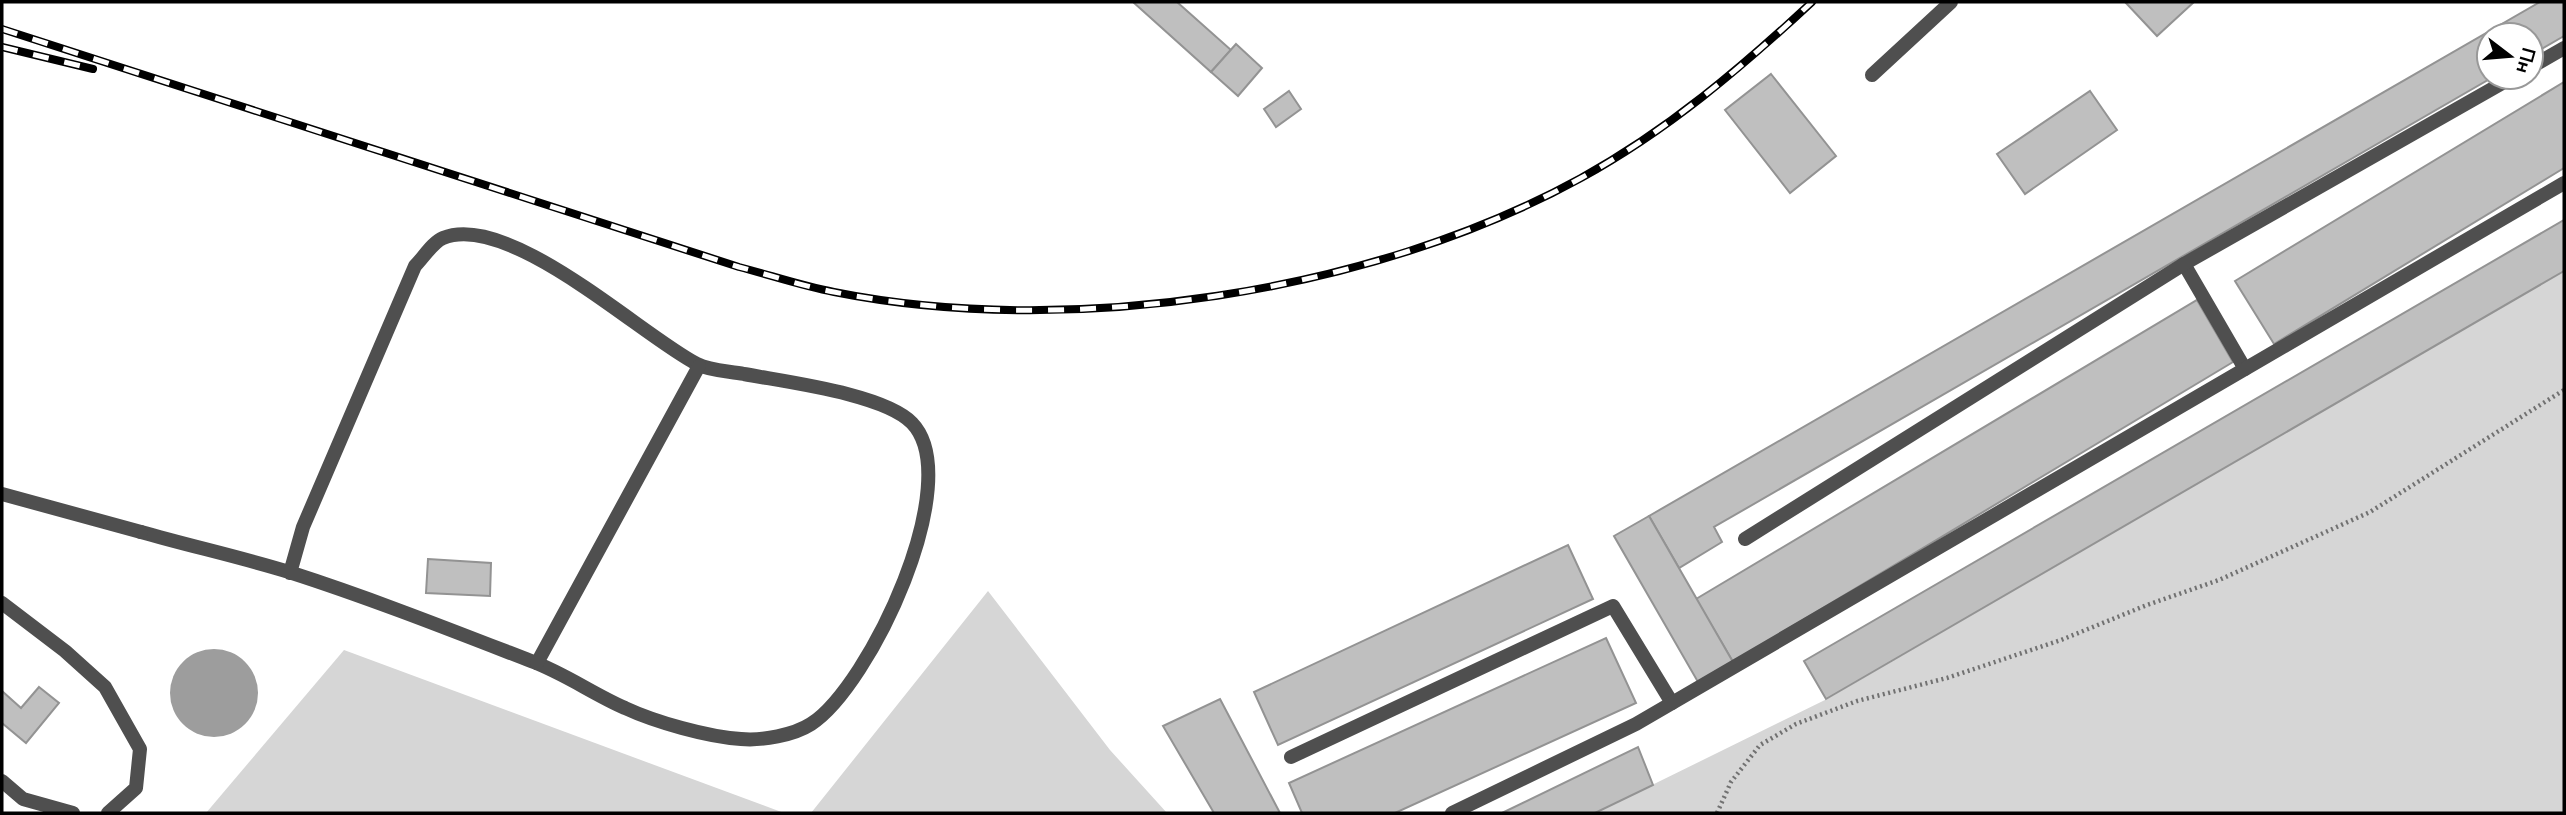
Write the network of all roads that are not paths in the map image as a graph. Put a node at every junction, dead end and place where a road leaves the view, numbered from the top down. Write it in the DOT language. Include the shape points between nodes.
graph roads {
  1 [pos="1951,2"];
  2 [pos="2564,48"];
  3 [pos="2545,59"];
  4 [pos="1872,75"];
  5 [pos="2488,91"];
  6 [pos="2564,183"];
  7 [pos="2184,264"];
  8 [pos="699,366"];
  9 [pos="2245,369"];
  10 [pos="2,494"];
  11 [pos="1745,539"];
  12 [pos="290,573"];
  13 [pos="2,603"];
  14 [pos="537,663"];
  15 [pos="1672,703"];
  16 [pos="1291,757"];
  17 [pos="2,781"];
  18 [pos="73,813"];
  19 [pos="108,813"];
  20 [pos="1452,813"];
  1 -- 4 [label="street"];
  2 -- 3 [label="street"];
  5 -- 7 [label="street"];
  6 -- 9 [label="street"];
  7 -- 9 [label="street"];
  7 -- 11 [label="street"];
  8 -- 12 [label="street" via="535,257 467,235 442,238 415,265 303,527"];
  8 -- 14 [label="street"];
  8 -- 14 [label="street" via="890,407 923,436 929,469 924,501 913,558 895,609 840,698 810,725 779,736 742,740 628,710"];
  9 -- 15 [label="street"];
  10 -- 12 [label="street"];
  12 -- 14 [label="street"];
  13 -- 19 [label="street" via="105,687 140,749 136,789"];
  15 -- 16 [label="street" via="1613,606"];
  15 -- 20 [label="street"];
  17 -- 18 [label="street" via="23,799"];
}
